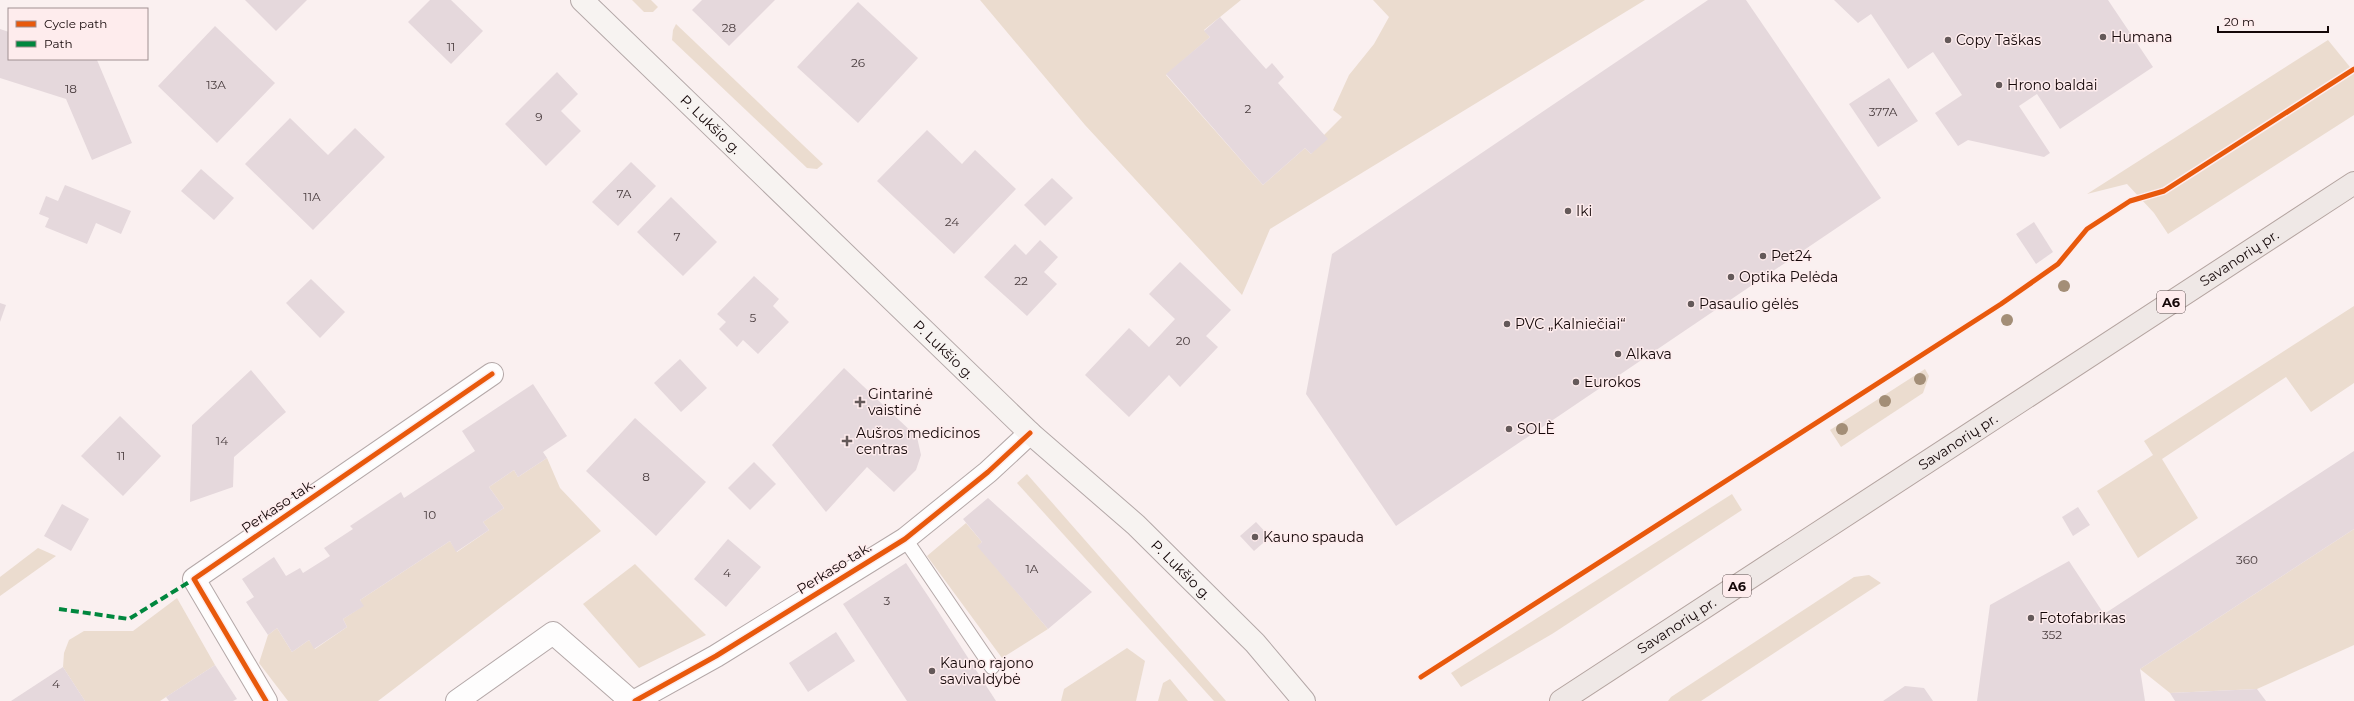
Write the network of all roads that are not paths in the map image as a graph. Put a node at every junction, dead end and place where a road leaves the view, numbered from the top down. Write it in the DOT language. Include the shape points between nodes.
graph roads {
  1 [pos="582,0"];
  2 [pos="2354,183"];
  3 [pos="492,374"];
  4 [pos="1030,433"];
  5 [pos="905,539"];
  6 [pos="992,667"];
  7 [pos="266,701"];
  8 [pos="457,701"];
  9 [pos="631,701"];
  10 [pos="635,701"];
  11 [pos="1304,701"];
  12 [pos="1561,701"];
  1 -- 4 [label="main road, P. Lukšio g."];
  2 -- 12 [label="main road, Savanorių pr. / A6"];
  3 -- 7 [label="street, Perkaso tak." via="194,579"];
  4 -- 5 [label="street, Perkaso tak." via="988,472"];
  4 -- 11 [label="main road, P. Lukšio g." via="1136,525 1255,643"];
  5 -- 6 [label="lane"];
  5 -- 10 [label="street, Perkaso tak." via="716,656"];
  8 -- 9 [label="street" via="553,633"];
}
